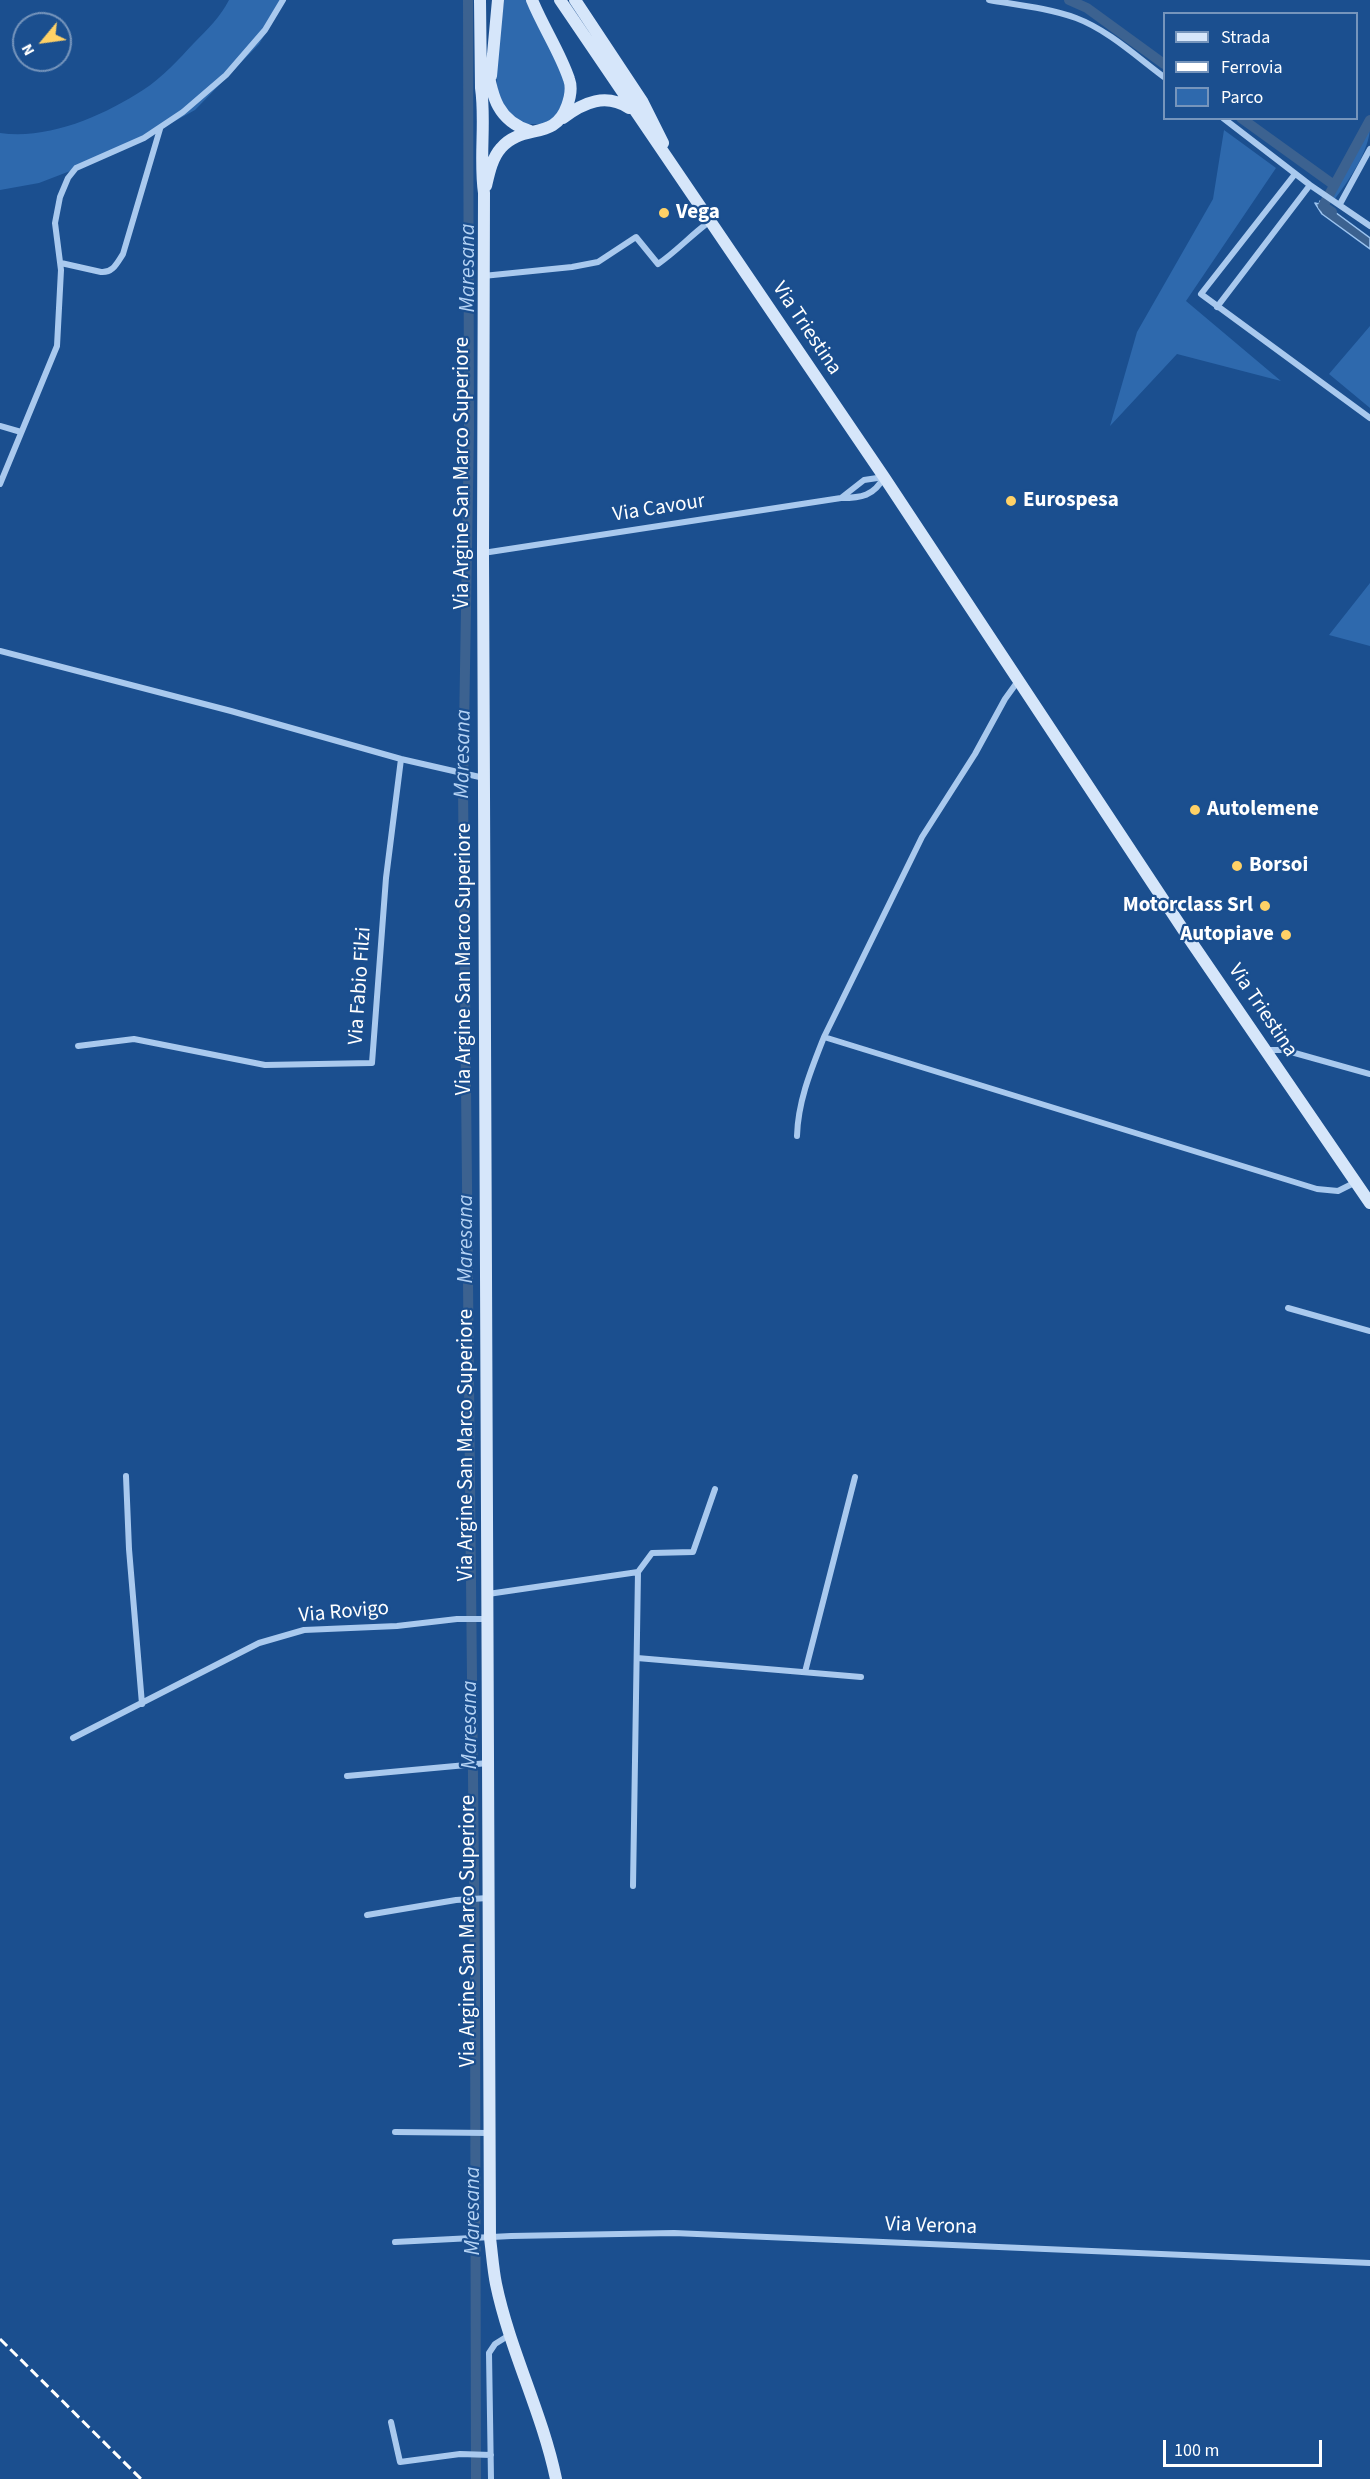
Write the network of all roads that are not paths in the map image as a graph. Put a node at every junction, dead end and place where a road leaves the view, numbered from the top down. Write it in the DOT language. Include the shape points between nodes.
graph roads {
  1 [pos="283,0"];
  2 [pos="480,0"];
  3 [pos="485,0"];
  4 [pos="498,0"];
  5 [pos="532,0"];
  6 [pos="560,0"];
  7 [pos="575,0"];
  8 [pos="989,0"];
  9 [pos="1163,75"];
  10 [pos="489,87"];
  11 [pos="633,110"];
  12 [pos="561,120"];
  13 [pos="1226,120"];
  14 [pos="160,128"];
  15 [pos="532,132"];
  16 [pos="1370,149"];
  17 [pos="1295,174"];
  18 [pos="682,182"];
  19 [pos="1310,185"];
  20 [pos="484,193"];
  21 [pos="1340,204"];
  22 [pos="709,222"];
  23 [pos="1370,226"];
  24 [pos="61,263"];
  25 [pos="483,277"];
  26 [pos="1217,307"];
  27 [pos="1370,418"];
  28 [pos="0,426"];
  29 [pos="21,432"];
  30 [pos="884,477"];
  31 [pos="0,484"];
  32 [pos="841,498"];
  33 [pos="483,553"];
  34 [pos="0,651"];
  35 [pos="1018,681"];
  36 [pos="401,759"];
  37 [pos="481,777"];
  38 [pos="824,1037"];
  39 [pos="78,1046"];
  40 [pos="1265,1050"];
  41 [pos="1370,1074"];
  42 [pos="797,1136"];
  43 [pos="1356,1182"];
  44 [pos="1370,1203"];
  45 [pos="1288,1308"];
  46 [pos="1370,1331"];
  47 [pos="126,1476"];
  48 [pos="855,1477"];
  49 [pos="716,1489"];
  50 [pos="638,1572"];
  51 [pos="487,1594"];
  52 [pos="484,1619"];
  53 [pos="637,1658"];
  54 [pos="805,1672"];
  55 [pos="861,1677"];
  56 [pos="142,1704"];
  57 [pos="73,1738"];
  58 [pos="485,1763"];
  59 [pos="347,1776"];
  60 [pos="633,1886"];
  61 [pos="485,1898"];
  62 [pos="367,1915"];
  63 [pos="395,2132"];
  64 [pos="485,2133"];
  65 [pos="486,2238"];
  66 [pos="395,2242"];
  67 [pos="1370,2264"];
  68 [pos="511,2334"];
  69 [pos="392,2422"];
  70 [pos="488,2455"];
  71 [pos="491,2479"];
  72 [pos="556,2479"];
  1 -- 14 [label="street" via="265,30 226,75"];
  2 -- 10 [label="street"];
  3 -- 10 [label="street"];
  4 -- 10 [label="street"];
  5 -- 12 [label="street" via="570,81 570,98"];
  6 -- 11 [label="street, Via Triestina"];
  7 -- 18 [label="street" via="642,100"];
  8 -- 9 [label="street" via="1077,18"];
  10 -- 15 [label="street" via="510,122"];
  10 -- 20 [label="street" via="481,172"];
  11 -- 12 [label="street" via="615,100 599,100"];
  11 -- 18 [label="street, Via Triestina"];
  12 -- 15 [label="street" via="550,128"];
  13 -- 17 [label="street"];
  14 -- 24 [label="street" via="76,168 68,178 55,223"];
  14 -- 24 [label="street" via="123,254 115,267 107,273"];
  15 -- 20 [label="street" via="501,147"];
  16 -- 21 [label="street"];
  17 -- 19 [label="street"];
  17 -- 26 [label="street" via="1201,294"];
  18 -- 22 [label="street, Via Triestina"];
  19 -- 21 [label="street"];
  19 -- 26 [label="street"];
  20 -- 25 [label="street, Via Argine San Marco Superiore"];
  21 -- 23 [label="street"];
  22 -- 25 [label="street" via="658,264 636,237 598,262"];
  22 -- 30 [label="street, Via Triestina"];
  24 -- 29 [label="street" via="57,346"];
  25 -- 33 [label="street, Via Argine San Marco Superiore"];
  26 -- 27 [label="street"];
  28 -- 29 [label="street"];
  29 -- 31 [label="street"];
  30 -- 32 [label="street, Via Cavour" via="864,480"];
  30 -- 32 [label="street, Via Cavour" via="873,493"];
  30 -- 35 [label="street, Via Triestina"];
  32 -- 33 [label="street, Via Cavour"];
  33 -- 37 [label="street, Via Argine San Marco Superiore"];
  34 -- 36 [label="street"];
  35 -- 38 [label="street" via="922,837"];
  35 -- 40 [label="street, Via Triestina"];
  36 -- 37 [label="street"];
  36 -- 39 [label="street, Via Fabio Filzi" via="386,878 372,1063 265,1065 134,1039"];
  37 -- 51 [label="street, Via Argine San Marco Superiore"];
  38 -- 42 [label="street" via="800,1103"];
  38 -- 43 [label="street" via="1300,1185 1338,1191"];
  40 -- 41 [label="street" via="1284,1050"];
  40 -- 43 [label="street, Via Triestina"];
  43 -- 44 [label="street, Via Triestina"];
  45 -- 46 [label="street"];
  47 -- 56 [label="street"];
  48 -- 54 [label="street"];
  49 -- 50 [label="street" via="693,1552 652,1553"];
  50 -- 51 [label="street"];
  50 -- 53 [label="street"];
  51 -- 52 [label="street, Via Argine San Marco Superiore"];
  52 -- 56 [label="street, Via Rovigo" via="304,1630 259,1643"];
  52 -- 58 [label="street, Via Argine San Marco Superiore"];
  53 -- 54 [label="street"];
  53 -- 60 [label="street"];
  54 -- 55 [label="street"];
  56 -- 57 [label="street, Via Rovigo"];
  58 -- 59 [label="street"];
  58 -- 61 [label="street, Via Argine San Marco Superiore"];
  61 -- 62 [label="street"];
  61 -- 64 [label="street, Via Argine San Marco Superiore"];
  63 -- 64 [label="street"];
  64 -- 65 [label="street, Via Argine San Marco Superiore"];
  65 -- 66 [label="street, Via Verona"];
  65 -- 67 [label="street, Via Verona" via="674,2233"];
  65 -- 68 [label="street, Via Argine San Marco Superiore"];
  68 -- 70 [label="street" via="489,2353"];
  68 -- 72 [label="street, Via Argine San Marco Superiore"];
  69 -- 70 [label="street" via="400,2462 460,2454"];
  70 -- 71 [label="street"];
}
